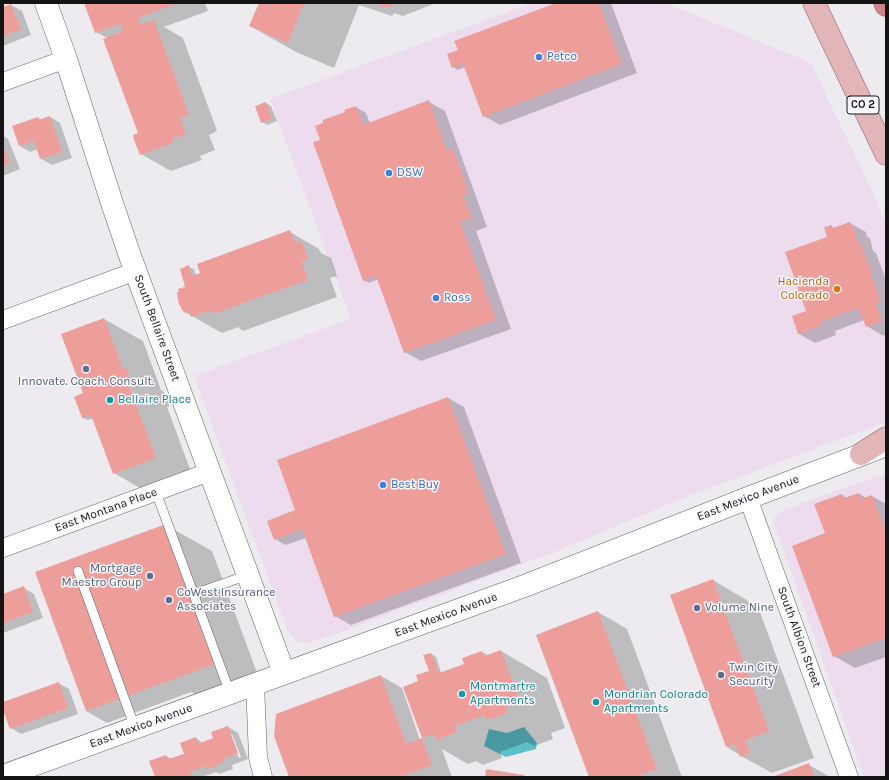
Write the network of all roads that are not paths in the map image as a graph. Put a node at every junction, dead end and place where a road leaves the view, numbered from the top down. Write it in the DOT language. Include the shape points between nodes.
graph roads {
  1 [pos="46,3"];
  2 [pos="814,3"];
  3 [pos="880,3"];
  4 [pos="886,15"];
  5 [pos="66,59"];
  6 [pos="3,82"];
  7 [pos="886,154"];
  8 [pos="136,271"];
  9 [pos="3,320"];
  10 [pos="886,438"];
  11 [pos="886,446"];
  12 [pos="861,454"];
  13 [pos="209,472"];
  14 [pos="156,492"];
  15 [pos="748,498"];
  16 [pos="3,548"];
  17 [pos="78,572"];
  18 [pos="248,575"];
  19 [pos="194,594"];
  20 [pos="284,673"];
  21 [pos="254,684"];
  22 [pos="230,693"];
  23 [pos="135,728"];
  24 [pos="26,773"];
  25 [pos="3,776"];
  26 [pos="263,777"];
  27 [pos="849,777"];
  1 -- 5 [label="street, South Bellaire Street"];
  2 -- 7 [label="main road, CO 2"];
  3 -- 4 [label="main road"];
  5 -- 6 [label="street"];
  5 -- 8 [label="street, South Bellaire Street"];
  8 -- 9 [label="street"];
  8 -- 13 [label="street, South Bellaire Street"];
  10 -- 12 [label="main road"];
  11 -- 12 [label="street, East Mexico Avenue"];
  12 -- 15 [label="street, East Mexico Avenue"];
  13 -- 14 [label="street, East Montana Place"];
  13 -- 18 [label="street, South Bellaire Street"];
  14 -- 16 [label="street, East Montana Place"];
  14 -- 19 [label="lane"];
  15 -- 20 [label="street, East Mexico Avenue" via="527,585"];
  15 -- 27 [label="street, South Albion Street"];
  17 -- 23 [label="lane"];
  18 -- 19 [label="lane"];
  18 -- 20 [label="street, South Bellaire Street"];
  19 -- 22 [label="lane"];
  20 -- 21 [label="street, East Mexico Avenue"];
  21 -- 22 [label="street, East Mexico Avenue"];
  21 -- 26 [label="street" via="258,757"];
  22 -- 23 [label="street, East Mexico Avenue"];
  23 -- 24 [label="street, East Mexico Avenue"];
  24 -- 25 [label="street, East Mexico Avenue"];
}
